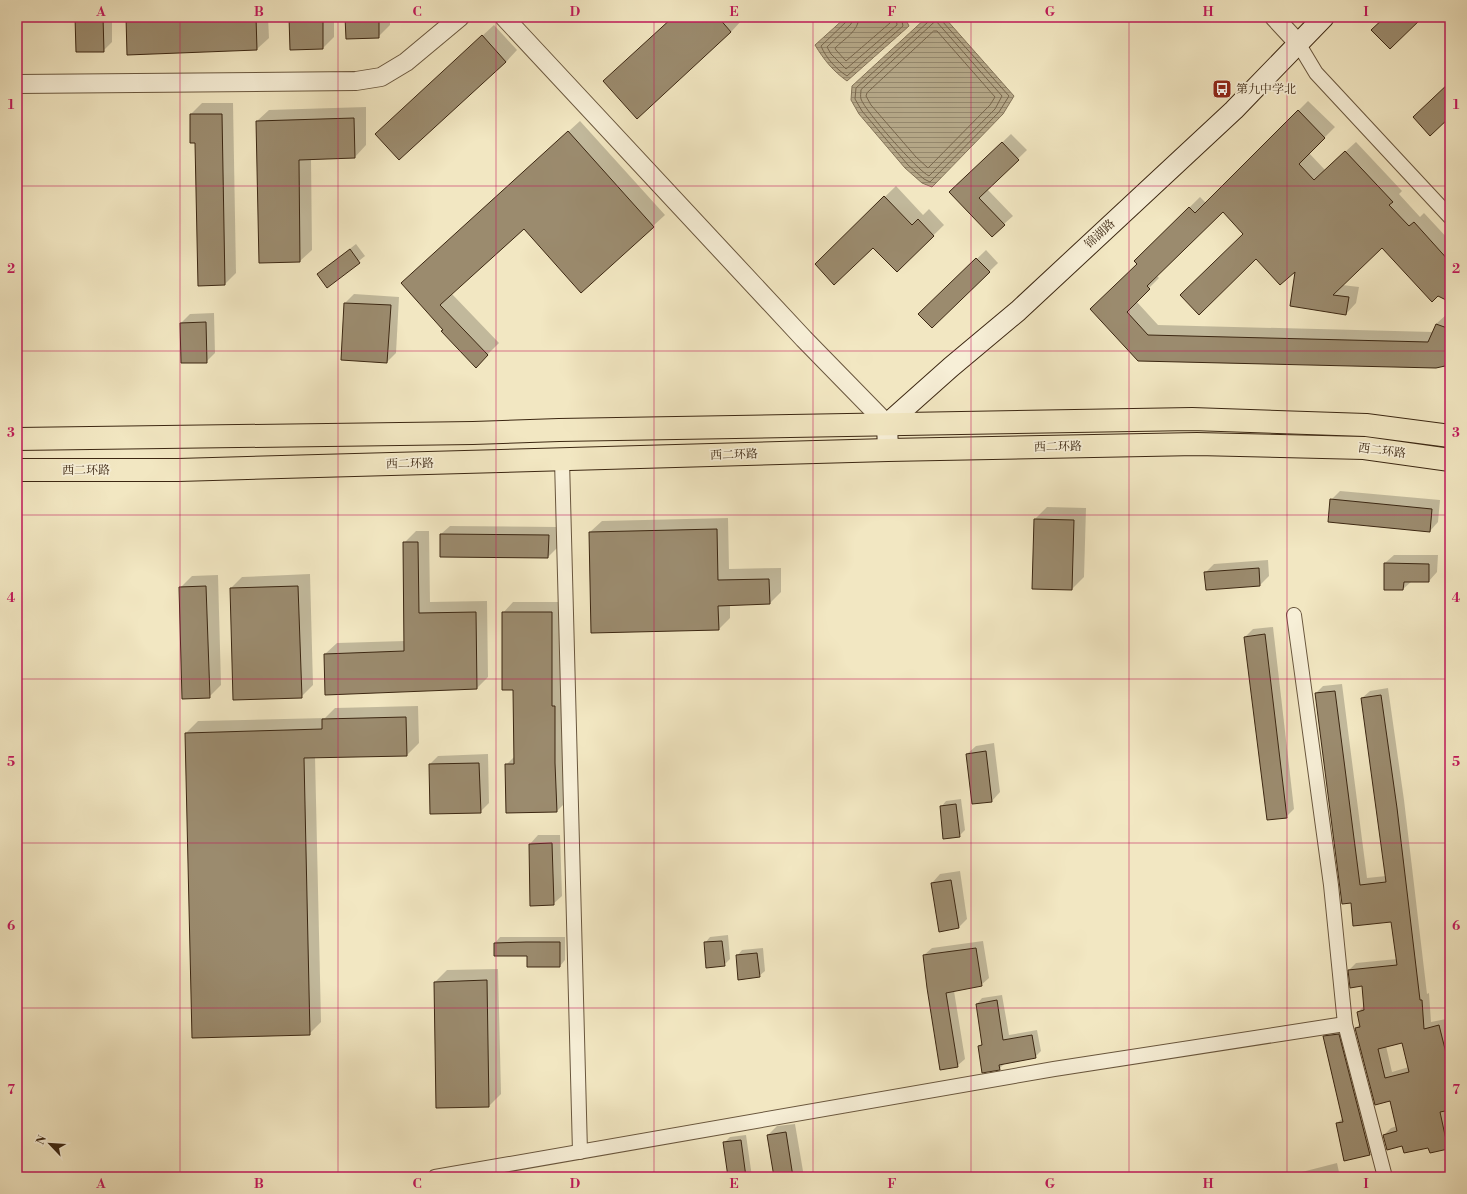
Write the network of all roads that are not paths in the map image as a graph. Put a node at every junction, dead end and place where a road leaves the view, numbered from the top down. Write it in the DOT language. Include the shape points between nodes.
graph roads {
  1 [pos="460,17"];
  2 [pos="504,17"];
  3 [pos="1274,17"];
  4 [pos="1324,17"];
  5 [pos="1298,43"];
  6 [pos="17,84"];
  7 [pos="1450,217"];
  8 [pos="887,424"];
  9 [pos="559,430"];
  10 [pos="1450,436"];
  11 [pos="17,439"];
  12 [pos="888,450"];
  13 [pos="562,460"];
  14 [pos="1450,460"];
  15 [pos="17,470"];
  16 [pos="1294,615"];
  17 [pos="1345,1024"];
  18 [pos="580,1152"];
  19 [pos="435,1177"];
  20 [pos="1385,1177"];
  1 -- 6 [label="street" via="406,62 381,77 356,81"];
  2 -- 8 [label="street" via="804,339"];
  3 -- 5 [label="street"];
  4 -- 5 [label="main road, 锦湖路"];
  5 -- 7 [label="street" via="1316,73"];
  5 -- 8 [label="main road, 锦湖路" via="1234,110 1024,305"];
  8 -- 9 [label="main road, 西二环路"];
  8 -- 10 [label="main road, 西二环路" via="1192,419 1366,425"];
  8 -- 12 [label="main road"];
  9 -- 11 [label="main road, 西二环路"];
  9 -- 13 [label="main road"];
  12 -- 13 [label="main road, 西二环路"];
  12 -- 14 [label="main road, 西二环路" via="1197,444 1364,448"];
  13 -- 15 [label="main road, 西二环路" via="178,470"];
  13 -- 18 [label="street"];
  16 -- 17 [label="street" via="1331,885"];
  17 -- 18 [label="street" via="1046,1071"];
  17 -- 20 [label="street"];
  18 -- 19 [label="street"];
}
